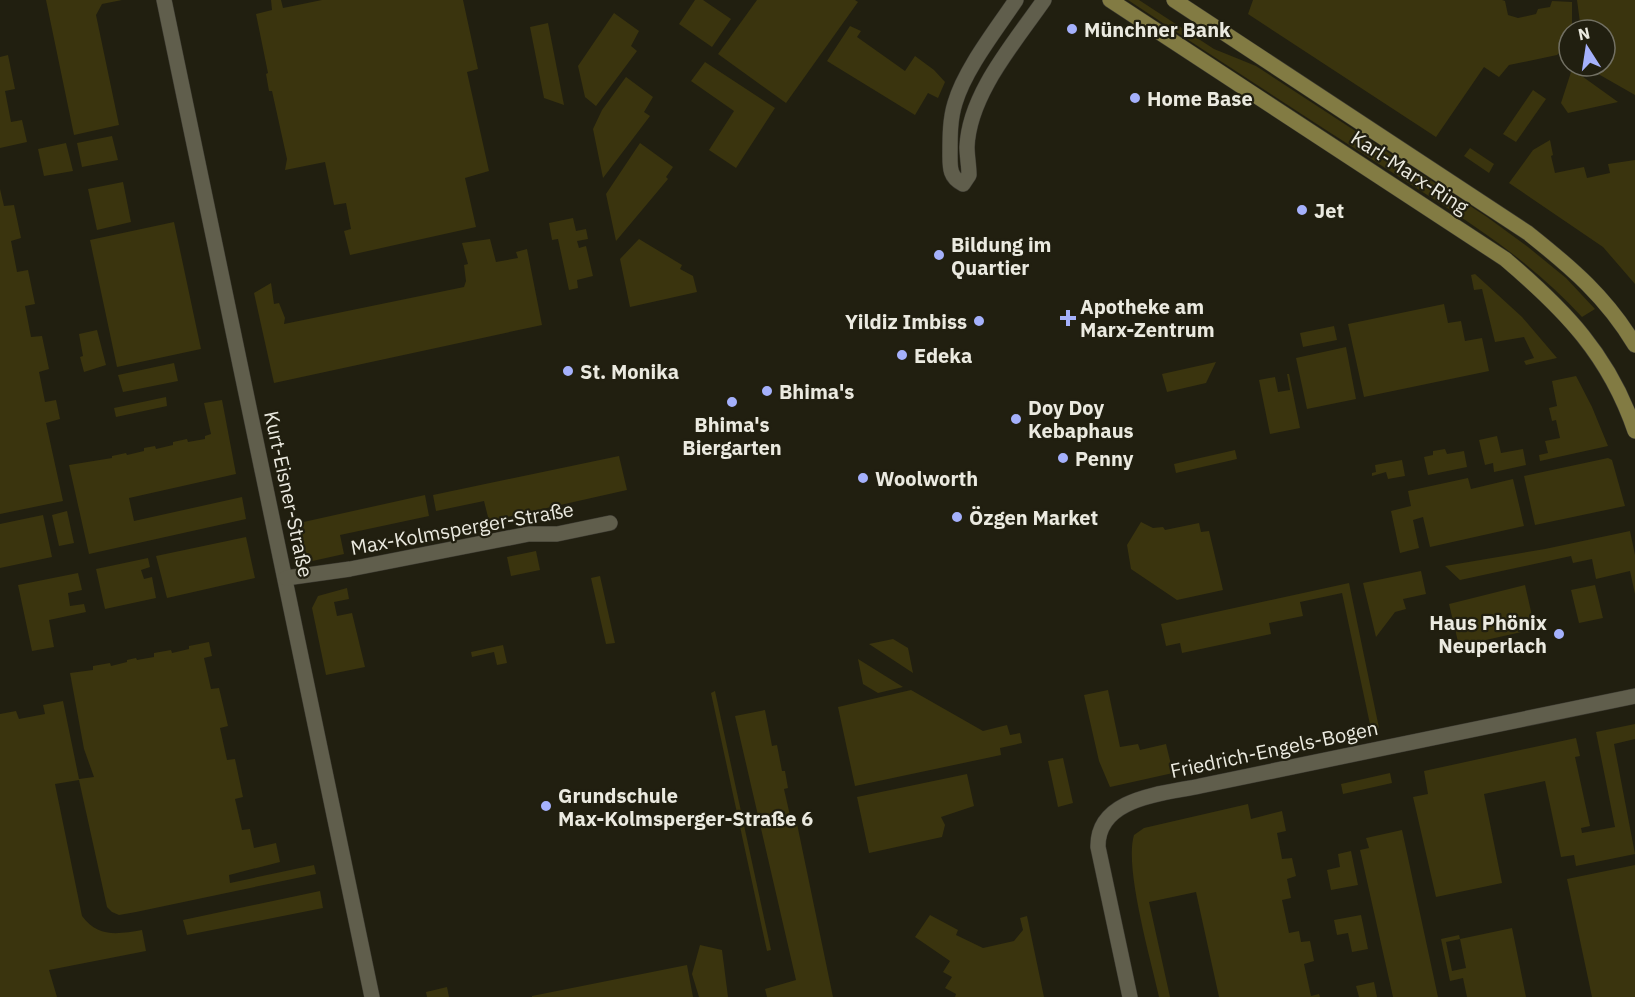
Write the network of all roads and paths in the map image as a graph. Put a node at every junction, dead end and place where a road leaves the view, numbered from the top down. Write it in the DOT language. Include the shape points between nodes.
graph roads {
  1 [pos="164,0"];
  2 [pos="1016,0"];
  3 [pos="1044,0"];
  4 [pos="1110,0"];
  5 [pos="1174,0"];
  6 [pos="1635,345"];
  7 [pos="1635,431"];
  8 [pos="610,523"];
  9 [pos="286,578"];
  10 [pos="1635,696"];
  11 [pos="372,997"];
  12 [pos="1130,997"];
  1 -- 9 [label="street, Kurt-Eisner-Straße"];
  2 -- 3 [label="street" via="963,82 955,103 949,130 950,168 955,180 963,184 969,175 967,147 972,116 992,75"];
  4 -- 7 [label="main road, Karl-Marx-Ring" via="1505,259 1572,320 1610,374"];
  5 -- 6 [label="main road, Karl-Marx-Ring" via="1528,233 1603,299"];
  8 -- 9 [label="street, Max-Kolmsperger-Straße"];
  9 -- 11 [label="street, Kurt-Eisner-Straße"];
  10 -- 12 [label="street, Friedrich-Engels-Bogen" via="1200,786 1119,808 1103,823 1098,847"];
}
